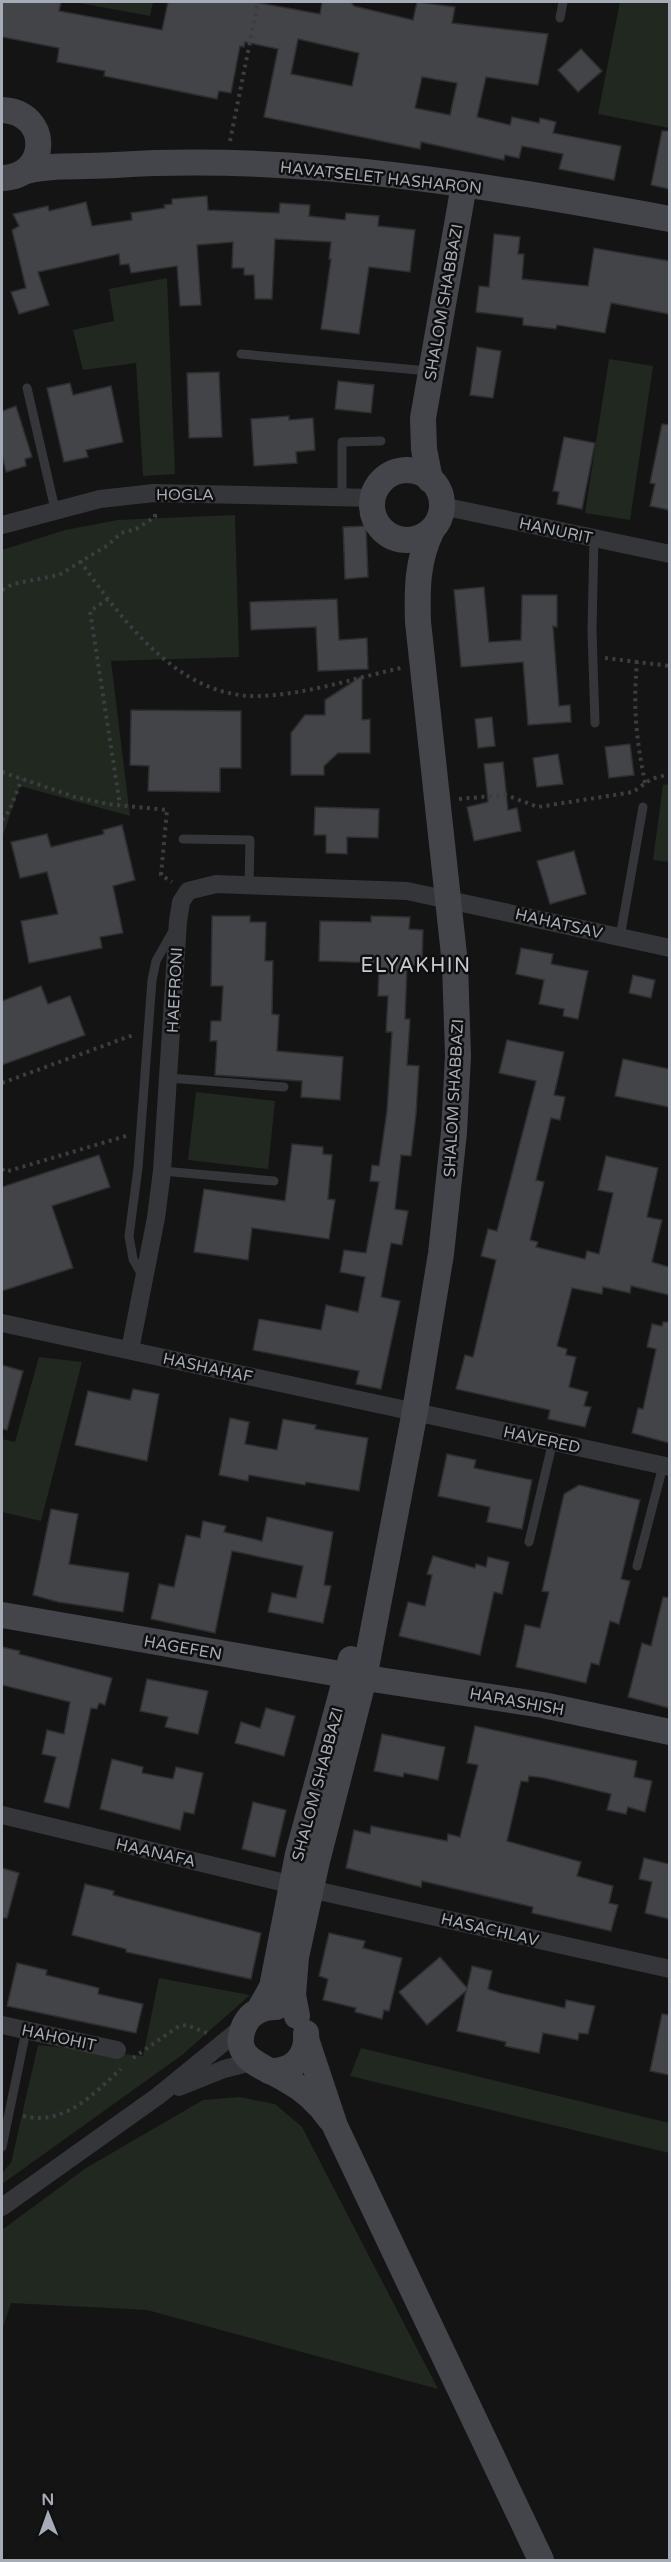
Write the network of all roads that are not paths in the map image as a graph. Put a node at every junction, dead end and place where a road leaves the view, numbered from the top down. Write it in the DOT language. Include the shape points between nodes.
graph roads {
  1 [pos="563,2"];
  2 [pos="560,18"];
  3 [pos="13,111"];
  4 [pos="91,167"];
  5 [pos="26,171"];
  6 [pos="2,178"];
  7 [pos="464,185"];
  8 [pos="669,219"];
  9 [pos="241,354"];
  10 [pos="431,371"];
  11 [pos="27,388"];
  12 [pos="423,418"];
  13 [pos="381,441"];
  14 [pos="394,473"];
  15 [pos="430,480"];
  16 [pos="342,497"];
  17 [pos="373,498"];
  18 [pos="442,506"];
  19 [pos="55,509"];
  20 [pos="2,525"];
  21 [pos="432,530"];
  22 [pos="391,536"];
  23 [pos="594,538"];
  24 [pos="669,554"];
  25 [pos="418,598"];
  26 [pos="595,723"];
  27 [pos="643,807"];
  28 [pos="183,839"];
  29 [pos="249,885"];
  30 [pos="448,898"];
  31 [pos="178,921"];
  32 [pos="620,937"];
  33 [pos="669,948"];
  34 [pos="169,1078"];
  35 [pos="284,1087"];
  36 [pos="162,1171"];
  37 [pos="274,1181"];
  38 [pos="145,1279"];
  39 [pos="2,1323"];
  40 [pos="130,1350"];
  41 [pos="415,1411"];
  42 [pos="553,1441"];
  43 [pos="666,1466"];
  44 [pos="529,1542"];
  45 [pos="637,1566"];
  46 [pos="2,1615"];
  47 [pos="355,1676"];
  48 [pos="669,1732"];
  49 [pos="2,1815"];
  50 [pos="301,1887"];
  51 [pos="669,1969"];
  52 [pos="252,2018"];
  53 [pos="2,2025"];
  54 [pos="301,2027"];
  55 [pos="26,2031"];
  56 [pos="124,2054"];
  57 [pos="260,2067"];
  58 [pos="158,2096"];
  59 [pos="335,2126"];
  60 [pos="2,2147"];
  61 [pos="2,2206"];
  62 [pos="541,2560"];
  1 -- 2 [label="lane"];
  3 -- 4 [label="street, HAVATSELET HASHARON" via="59,152"];
  3 -- 5 [label="street" via="39,145"];
  4 -- 5 [label="street, HAVATSELET HASHARON" via="55,166"];
  4 -- 7 [label="street, HAVATSELET HASHARON" via="226,162"];
  5 -- 6 [label="street, HAVATSELET HASHARON"];
  7 -- 8 [label="street, HAVATSELET HASHARON"];
  7 -- 10 [label="street, SHALOM SHABBAZI"];
  9 -- 10 [label="lane"];
  10 -- 12 [label="street, SHALOM SHABBAZI"];
  11 -- 19 [label="lane"];
  12 -- 14 [label="street, SHALOM SHABBAZI" via="413,445"];
  12 -- 15 [label="street, SHALOM SHABBAZI"];
  13 -- 16 [label="lane" via="342,442"];
  14 -- 15 [label="street" via="416,472"];
  14 -- 17 [label="street" via="384,479"];
  15 -- 18 [label="street" via="439,491"];
  16 -- 17 [label="street, HOGLA"];
  16 -- 19 [label="street, HOGLA" via="153,493"];
  17 -- 22 [label="street" via="375,520"];
  18 -- 21 [label="street"];
  18 -- 23 [label="street, HANURIT"];
  19 -- 20 [label="street, HOGLA"];
  21 -- 22 [label="street" via="414,540"];
  21 -- 25 [label="street, SHALOM SHABBAZI" via="421,557"];
  22 -- 25 [label="street, SHALOM SHABBAZI" via="408,567"];
  23 -- 24 [label="street, HANURIT"];
  23 -- 26 [label="lane"];
  25 -- 30 [label="street, SHALOM SHABBAZI"];
  27 -- 32 [label="lane"];
  28 -- 29 [label="lane" via="250,840"];
  29 -- 30 [label="street" via="407,891"];
  29 -- 31 [label="street, HAEFRONI" via="216,884 188,891 181,902"];
  30 -- 32 [label="street, HAHATSAV"];
  30 -- 41 [label="street, SHALOM SHABBAZI" via="456,976 457,1088 441,1254"];
  31 -- 34 [label="street, HAEFRONI"];
  31 -- 38 [label="lane" via="156,961 152,980 129,1236 133,1259"];
  32 -- 33 [label="street, HAHATSAV"];
  34 -- 35 [label="lane"];
  34 -- 36 [label="street, HAEFRONI"];
  36 -- 37 [label="lane"];
  36 -- 38 [label="street, HAEFRONI"];
  38 -- 40 [label="street, HAEFRONI"];
  39 -- 40 [label="street, HASHAHAF"];
  40 -- 41 [label="street, HASHAHAF"];
  41 -- 42 [label="street, HAVERED"];
  41 -- 47 [label="street, SHALOM SHABBAZI" via="386,1559"];
  42 -- 43 [label="street, HAVERED"];
  42 -- 44 [label="lane"];
  43 -- 45 [label="lane"];
  46 -- 47 [label="street, HAGEFEN"];
  47 -- 48 [label="street, HARASHISH" via="543,1705"];
  47 -- 50 [label="street, SHALOM SHABBAZI"];
  49 -- 50 [label="street, HAANAFA"];
  50 -- 51 [label="street, HASACHLAV"];
  50 -- 52 [label="street, SHALOM SHABBAZI" via="272,1987"];
  50 -- 54 [label="street, SHALOM SHABBAZI" via="293,1979"];
  52 -- 54 [label="street" via="278,2007"];
  52 -- 57 [label="street" via="242,2044"];
  52 -- 58 [label="street"];
  53 -- 55 [label="street, HAHOHIT"];
  54 -- 57 [label="street" via="303,2054 298,2062 279,2071"];
  54 -- 59 [label="street, SHALOM SHABBAZI"];
  55 -- 56 [label="street, HAHOHIT"];
  55 -- 60 [label="lane"];
  57 -- 58 [label="street" via="224,2069"];
  57 -- 59 [label="street" via="285,2078 312,2099"];
  58 -- 61 [label="street"];
  59 -- 62 [label="street"];
}
